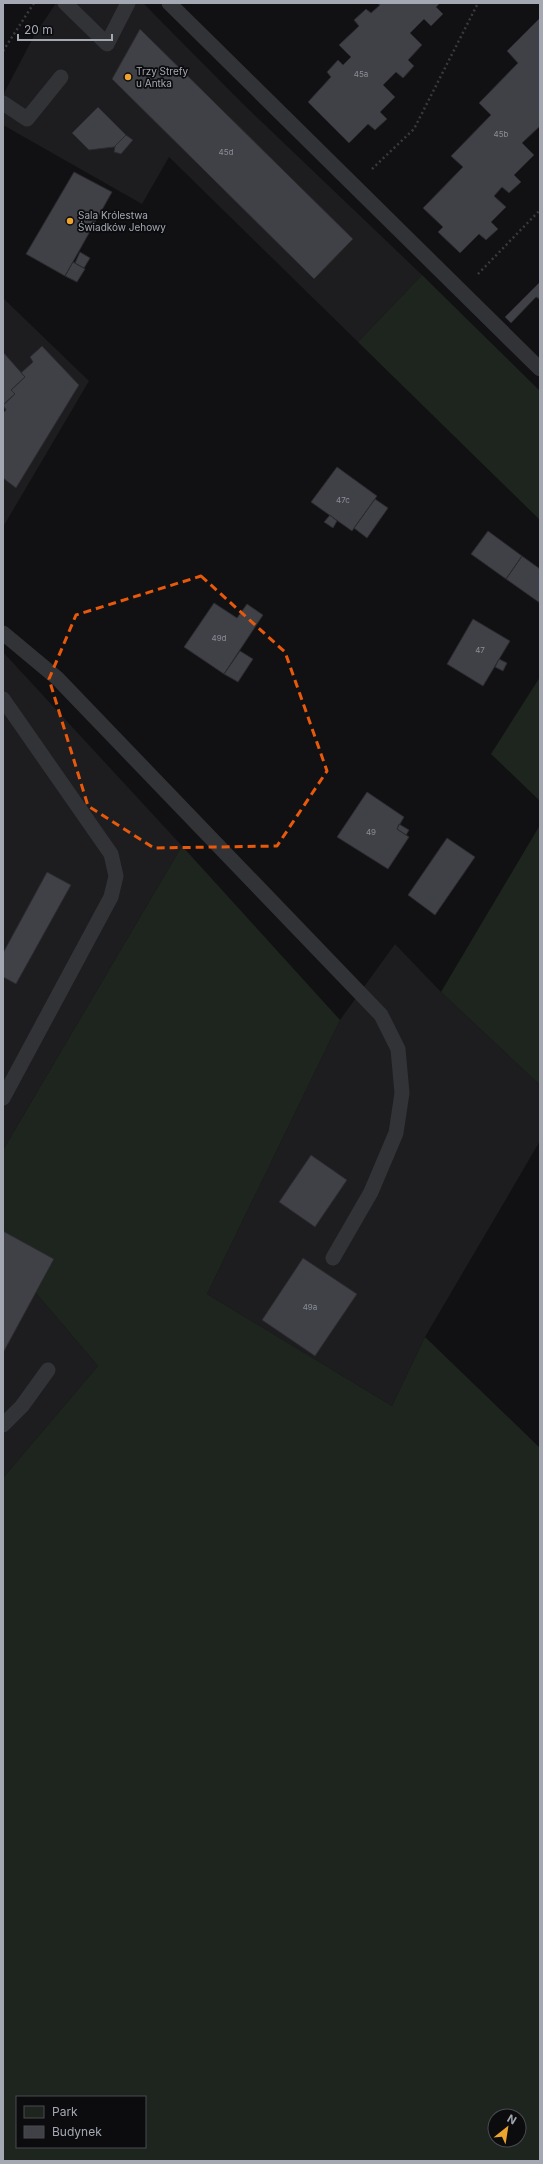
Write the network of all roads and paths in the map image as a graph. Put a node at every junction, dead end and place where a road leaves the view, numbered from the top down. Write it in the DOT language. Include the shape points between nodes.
graph roads {
  1 [pos="34,3"];
  2 [pos="65,3"];
  3 [pos="128,3"];
  4 [pos="170,3"];
  5 [pos="478,3"];
  6 [pos="3,51"];
  7 [pos="62,77"];
  8 [pos="3,103"];
  9 [pos="355,186"];
  10 [pos="540,210"];
  11 [pos="461,292"];
  12 [pos="540,369"];
  13 [pos="3,633"];
  14 [pos="3,699"];
  15 [pos="3,1098"];
  16 [pos="333,1258"];
  17 [pos="48,1370"];
  18 [pos="3,1425"];
  1 -- 6 [label="path"];
  2 -- 3 [label="lane" via="107,44"];
  4 -- 9 [label="lane"];
  5 -- 9 [label="path" via="414,129"];
  7 -- 8 [label="lane" via="27,119"];
  9 -- 11 [label="lane"];
  10 -- 11 [label="path"];
  11 -- 12 [label="lane"];
  13 -- 16 [label="lane" via="57,678 381,1014 398,1049 402,1093 396,1133 371,1192"];
  14 -- 15 [label="lane" via="111,854 116,876 111,897"];
  17 -- 18 [label="lane" via="22,1406"];
}
